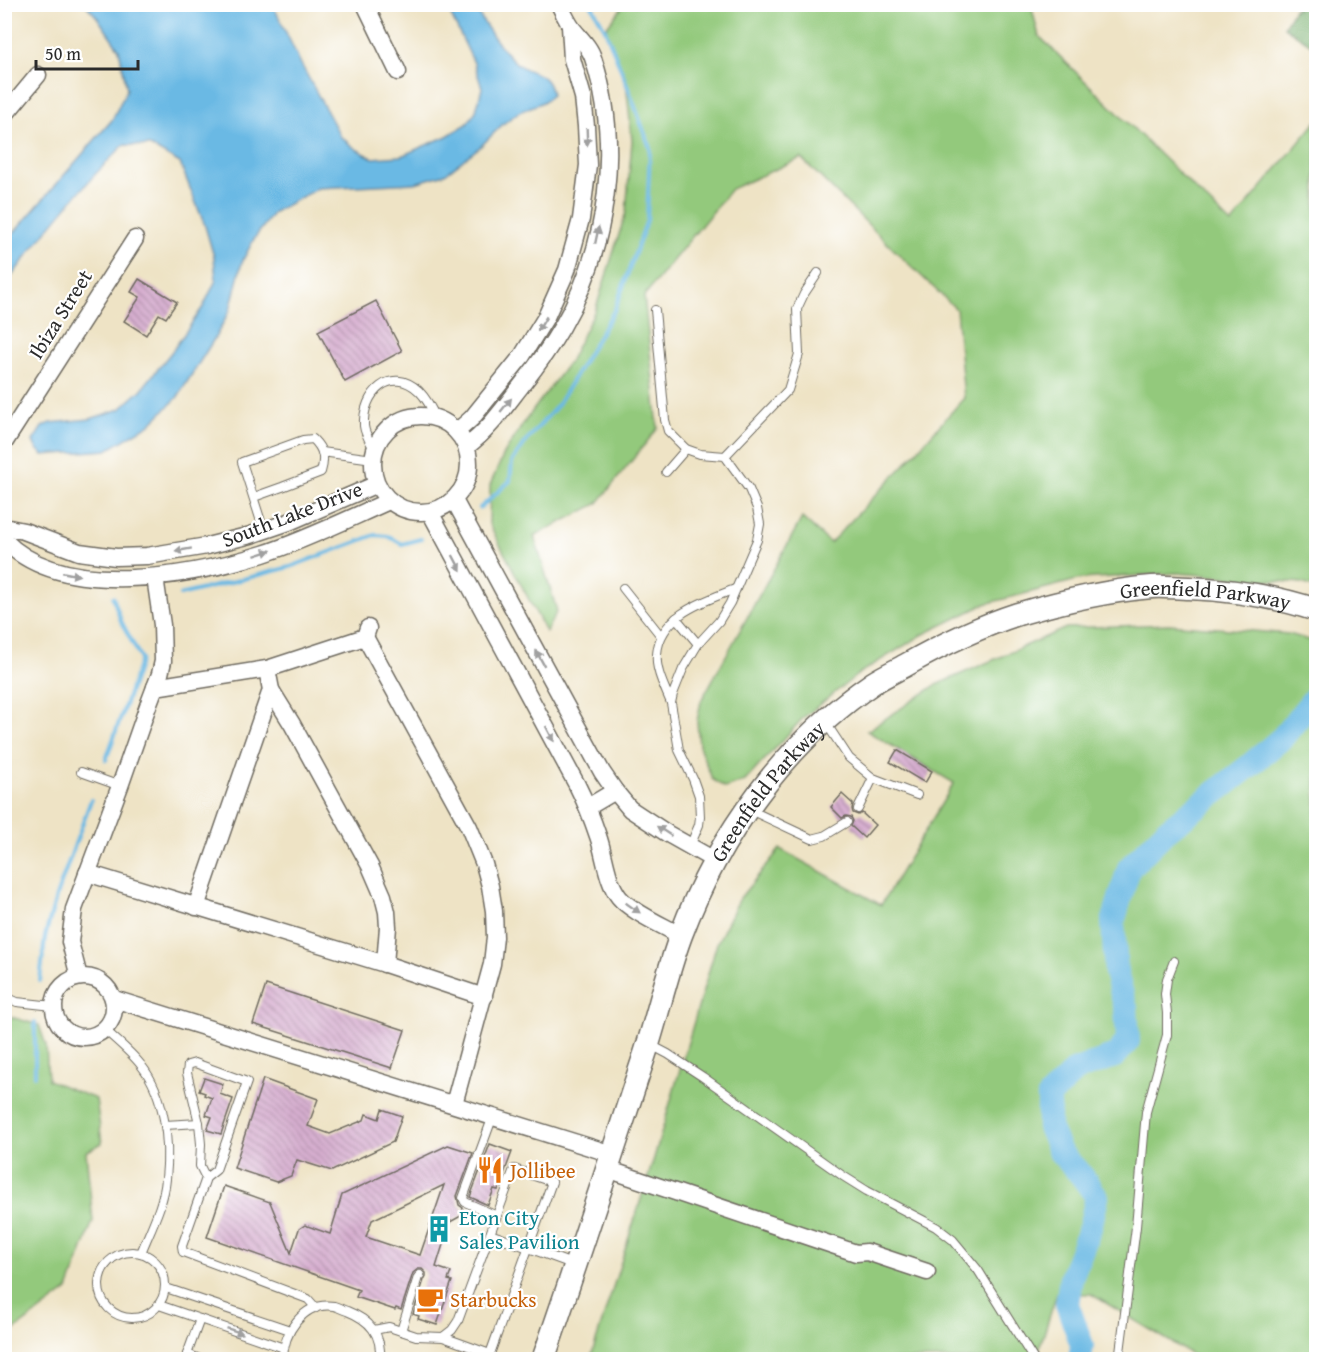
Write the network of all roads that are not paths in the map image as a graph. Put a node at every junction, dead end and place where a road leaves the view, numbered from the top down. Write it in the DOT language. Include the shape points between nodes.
graph roads {
  1 [pos="364,4"];
  2 [pos="559,4"];
  3 [pos="570,26"];
  4 [pos="398,72"];
  5 [pos="38,75"];
  6 [pos="4,116"];
  7 [pos="135,239"];
  8 [pos="818,273"];
  9 [pos="655,310"];
  10 [pos="436,419"];
  11 [pos="456,431"];
  12 [pos="4,443"];
  13 [pos="466,447"];
  14 [pos="686,449"];
  15 [pos="322,452"];
  16 [pos="374,455"];
  17 [pos="725,456"];
  18 [pos="666,471"];
  19 [pos="377,484"];
  20 [pos="254,497"];
  21 [pos="454,500"];
  22 [pos="389,501"];
  23 [pos="430,512"];
  24 [pos="4,527"];
  25 [pos="264,531"];
  26 [pos="4,540"];
  27 [pos="155,577"];
  28 [pos="623,588"];
  29 [pos="735,589"];
  30 [pos="1317,609"];
  31 [pos="676,618"];
  32 [pos="661,636"];
  33 [pos="698,644"];
  34 [pos="267,669"];
  35 [pos="155,687"];
  36 [pos="271,690"];
  37 [pos="671,703"];
  38 [pos="825,721"];
  39 [pos="81,772"];
  40 [pos="873,778"];
  41 [pos="120,786"];
  42 [pos="615,791"];
  43 [pos="916,795"];
  44 [pos="588,807"];
  45 [pos="748,809"];
  46 [pos="858,809"];
  47 [pos="847,822"];
  48 [pos="690,846"];
  49 [pos="714,860"];
  50 [pos="87,873"];
  51 [pos="196,907"];
  52 [pos="681,936"];
  53 [pos="1174,961"];
  54 [pos="385,964"];
  55 [pos="79,977"];
  56 [pos="4,996"];
  57 [pos="484,997"];
  58 [pos="114,999"];
  59 [pos="53,1006"];
  60 [pos="104,1029"];
  61 [pos="648,1044"];
  62 [pos="454,1104"];
  63 [pos="493,1116"];
  64 [pos="199,1123"];
  65 [pos="165,1125"];
  66 [pos="610,1161"];
  67 [pos="206,1178"];
  68 [pos="496,1216"];
  69 [pos="490,1234"];
  70 [pos="529,1249"];
  71 [pos="141,1253"];
  72 [pos="576,1265"];
  73 [pos="927,1272"];
  74 [pos="420,1275"];
  75 [pos="166,1288"];
  76 [pos="159,1305"];
  77 [pos="316,1308"];
  78 [pos="200,1319"];
  79 [pos="290,1330"];
  80 [pos="374,1330"];
  81 [pos="401,1331"];
  82 [pos="442,1337"];
  83 [pos="284,1348"];
  84 [pos="186,1357"];
  85 [pos="202,1359"];
  86 [pos="283,1359"];
  87 [pos="380,1359"];
  88 [pos="543,1359"];
  89 [pos="1034,1359"];
  90 [pos="1119,1359"];
  1 -- 4 [label="street"];
  2 -- 3 [label="street"];
  3 -- 11 [label="street, one-way" via="572,59 583,97 588,165 567,270 546,317 522,356"];
  13 -- 3 [label="street, one-way" via="505,407 552,343 576,300 595,247 608,165 608,125 592,54"];
  5 -- 6 [label="street"];
  7 -- 12 [label="street, Ibiza Street"];
  8 -- 17 [label="lane" via="797,309 799,354 788,390"];
  9 -- 14 [label="lane" via="665,420 668,431"];
  10 -- 11 [label="street"];
  10 -- 16 [label="street" via="411,417 399,422 380,439"];
  10 -- 16 [label="lane" via="422,393 413,386 400,381 383,384 370,396 364,416"];
  11 -- 13 [label="street"];
  13 -- 21 [label="street" via="468,475"];
  14 -- 17 [label="lane"];
  14 -- 18 [label="lane"];
  15 -- 16 [label="lane"];
  15 -- 20 [label="lane" via="321,472"];
  15 -- 20 [label="lane" via="313,439 303,440 242,462"];
  16 -- 19 [label="street"];
  17 -- 29 [label="lane" via="749,489 760,524"];
  19 -- 22 [label="street"];
  19 -- 25 [label="street, South Lake Drive"];
  20 -- 25 [label="lane"];
  21 -- 23 [label="street"];
  42 -- 21 [label="street, one-way"];
  22 -- 23 [label="street" via="415,512"];
  27 -- 22 [label="street, South Lake Drive, one-way" via="262,554"];
  23 -- 44 [label="street, one-way"];
  25 -- 24 [label="street, South Lake Drive, one-way" via="189,549 116,557 79,552"];
  26 -- 27 [label="street, South Lake Drive, one-way" via="41,566 70,574 112,579"];
  27 -- 35 [label="street" via="163,661"];
  28 -- 32 [label="lane"];
  29 -- 31 [label="lane"];
  29 -- 33 [label="lane" via="719,621"];
  30 -- 38 [label="main road, Greenfield Parkway" via="1251,594 1155,587 1056,602 985,625 930,651 875,682"];
  31 -- 32 [label="lane"];
  31 -- 33 [label="lane"];
  32 -- 37 [label="lane" via="657,654 660,676"];
  33 -- 37 [label="lane"];
  34 -- 35 [label="street"];
  34 -- 36 [label="street"];
  34 -- 57 [label="street" via="366,633 469,827 484,864 495,937"];
  35 -- 41 [label="street"];
  36 -- 51 [label="street"];
  36 -- 54 [label="street" via="383,896 387,912"];
  37 -- 48 [label="lane" via="679,750 699,796 699,825"];
  38 -- 40 [label="lane" via="849,758"];
  38 -- 45 [label="main road, Greenfield Parkway" via="769,780"];
  39 -- 41 [label="lane"];
  40 -- 43 [label="lane"];
  40 -- 46 [label="lane"];
  41 -- 50 [label="street"];
  42 -- 44 [label="street"];
  48 -- 42 [label="street, one-way" via="630,809"];
  44 -- 52 [label="street, one-way" via="612,886 620,898"];
  45 -- 47 [label="lane" via="812,840"];
  45 -- 49 [label="main road, Greenfield Parkway"];
  48 -- 49 [label="street"];
  49 -- 52 [label="main road, Greenfield Parkway"];
  50 -- 51 [label="street"];
  50 -- 55 [label="street" via="74,909 70,942"];
  51 -- 54 [label="street"];
  52 -- 61 [label="main road, Greenfield Parkway"];
  53 -- 90 [label="lane" via="1166,987 1167,1035 1146,1113"];
  54 -- 57 [label="street"];
  55 -- 58 [label="street" via="101,981"];
  55 -- 59 [label="street" via="61,987"];
  56 -- 59 [label="lane" via="16,1002"];
  57 -- 62 [label="street"];
  58 -- 60 [label="street" via="111,1021"];
  58 -- 62 [label="street"];
  59 -- 60 [label="street" via="55,1018 71,1035 94,1036"];
  60 -- 65 [label="lane" via="141,1065 162,1107"];
  61 -- 66 [label="main road, Greenfield Parkway"];
  61 -- 89 [label="lane" via="703,1077 843,1176 953,1240 978,1270"];
  62 -- 63 [label="street"];
  63 -- 66 [label="street"];
  63 -- 68 [label="lane" via="463,1198"];
  64 -- 65 [label="lane"];
  64 -- 67 [label="lane" via="200,1166"];
  64 -- 67 [label="lane" via="188,1065 195,1063 247,1082 216,1170"];
  65 -- 71 [label="lane" via="166,1180"];
  66 -- 72 [label="main road, Greenfield Parkway"];
  66 -- 73 [label="street" via="860,1244 867,1252"];
  67 -- 77 [label="lane" via="183,1252 308,1299"];
  68 -- 69 [label="lane"];
  68 -- 70 [label="lane" via="514,1168 552,1182"];
  69 -- 70 [label="lane"];
  69 -- 82 [label="lane" via="458,1321"];
  70 -- 72 [label="lane"];
  70 -- 82 [label="lane" via="490,1354"];
  71 -- 75 [label="lane" via="161,1269"];
  71 -- 76 [label="lane" via="120,1255 108,1263 101,1276 101,1297 121,1317 135,1319"];
  72 -- 88 [label="main road, Greenfield Parkway"];
  74 -- 81 [label="lane"];
  75 -- 76 [label="lane"];
  75 -- 79 [label="lane"];
  76 -- 78 [label="lane"];
  77 -- 79 [label="lane" via="300,1317"];
  77 -- 80 [label="lane" via="333,1306 357,1315"];
  78 -- 83 [label="lane, one-way"];
  78 -- 84 [label="lane"];
  79 -- 83 [label="lane"];
  80 -- 81 [label="lane" via="389,1327"];
  80 -- 87 [label="lane" via="381,1348"];
  81 -- 82 [label="lane"];
  83 -- 86 [label="lane"];
  84 -- 85 [label="lane"];
}
